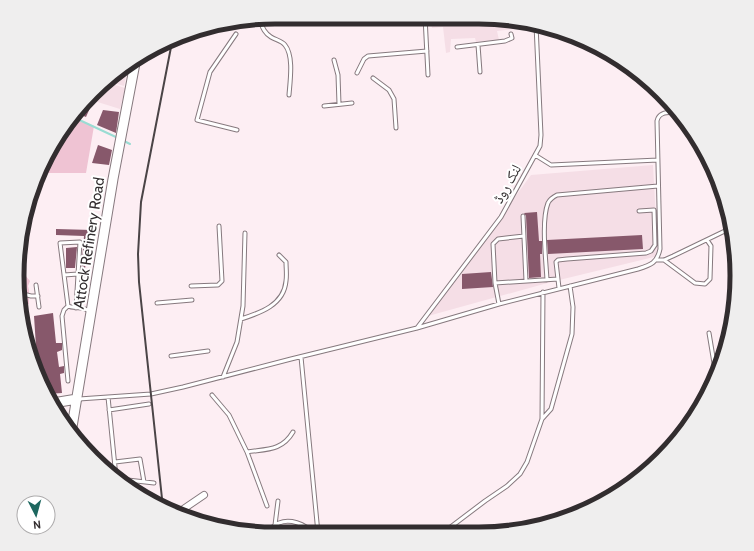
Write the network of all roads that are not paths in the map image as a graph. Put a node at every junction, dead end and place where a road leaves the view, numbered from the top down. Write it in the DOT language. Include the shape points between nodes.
graph roads {
  1 [pos="424,24"];
  2 [pos="261,25"];
  3 [pos="536,31"];
  4 [pos="236,34"];
  5 [pos="511,34"];
  6 [pos="478,45"];
  7 [pos="457,47"];
  8 [pos="426,51"];
  9 [pos="334,60"];
  10 [pos="134,67"];
  11 [pos="480,72"];
  12 [pos="357,73"];
  13 [pos="428,75"];
  14 [pos="374,78"];
  15 [pos="289,95"];
  16 [pos="352,103"];
  17 [pos="339,104"];
  18 [pos="324,106"];
  19 [pos="670,113"];
  20 [pos="396,128"];
  21 [pos="237,130"];
  22 [pos="535,155"];
  23 [pos="658,160"];
  24 [pos="658,186"];
  25 [pos="639,211"];
  26 [pos="523,216"];
  27 [pos="219,226"];
  28 [pos="726,231"];
  29 [pos="245,233"];
  30 [pos="524,236"];
  31 [pos="707,240"];
  32 [pos="280,255"];
  33 [pos="656,260"];
  34 [pos="664,260"];
  35 [pos="78,274"];
  36 [pos="64,275"];
  37 [pos="558,279"];
  38 [pos="547,280"];
  39 [pos="526,281"];
  40 [pos="495,284"];
  41 [pos="36,285"];
  42 [pos="191,286"];
  43 [pos="570,286"];
  44 [pos="559,288"];
  45 [pos="543,292"];
  46 [pos="25,295"];
  47 [pos="38,296"];
  48 [pos="192,300"];
  49 [pos="157,303"];
  50 [pos="499,304"];
  51 [pos="68,306"];
  52 [pos="39,307"];
  53 [pos="76,308"];
  54 [pos="91,312"];
  55 [pos="241,319"];
  56 [pos="417,328"];
  57 [pos="709,334"];
  58 [pos="208,351"];
  59 [pos="171,356"];
  60 [pos="301,357"];
  61 [pos="714,363"];
  62 [pos="223,377"];
  63 [pos="68,381"];
  64 [pos="212,395"];
  65 [pos="108,397"];
  66 [pos="77,399"];
  67 [pos="59,402"];
  68 [pos="149,404"];
  69 [pos="109,410"];
  70 [pos="542,419"];
  71 [pos="73,424"];
  72 [pos="293,432"];
  73 [pos="246,452"];
  74 [pos="115,462"];
  75 [pos="115,470"];
  76 [pos="130,481"];
  77 [pos="144,482"];
  78 [pos="154,483"];
  79 [pos="204,495"];
  80 [pos="278,501"];
  81 [pos="267,506"];
  82 [pos="183,509"];
  83 [pos="275,526"];
  84 [pos="305,527"];
  85 [pos="317,527"];
  86 [pos="451,527"];
  1 -- 8 [label="lane"];
  2 -- 15 [label="lane" via="264,32 284,44 288,51"];
  3 -- 22 [label="lane, لنک روڈ" via="541,135 540,146"];
  4 -- 21 [label="lane" via="210,72 197,120"];
  5 -- 6 [label="lane" via="512,38 505,41"];
  6 -- 7 [label="lane"];
  6 -- 11 [label="lane"];
  8 -- 12 [label="lane" via="368,56"];
  8 -- 13 [label="lane"];
  9 -- 17 [label="lane" via="338,74"];
  10 -- 54 [label="street, Attock Refinery Road"];
  14 -- 20 [label="lane" via="389,90 394,99"];
  16 -- 17 [label="lane"];
  17 -- 18 [label="lane"];
  19 -- 23 [label="lane" via="658,117"];
  22 -- 23 [label="lane" via="551,165"];
  22 -- 56 [label="lane, لنک روڈ" via="501,217"];
  23 -- 24 [label="lane"];
  24 -- 33 [label="lane" via="660,249"];
  24 -- 38 [label="lane" via="557,195 551,198 545,222"];
  25 -- 37 [label="lane" via="654,210 655,245 651,251 558,260"];
  26 -- 30 [label="lane"];
  27 -- 42 [label="lane" via="222,281 218,285"];
  28 -- 31 [label="lane"];
  29 -- 55 [label="lane"];
  30 -- 39 [label="lane"];
  30 -- 40 [label="lane" via="498,239 494,242"];
  31 -- 34 [label="lane"];
  31 -- 34 [label="lane" via="711,246 710,279 705,284 695,284"];
  32 -- 55 [label="lane" via="286,262 283,292 274,304 264,311"];
  33 -- 34 [label="lane"];
  33 -- 43 [label="lane" via="638,269"];
  35 -- 36 [label="lane"];
  35 -- 36 [label="lane" via="80,242 60,243"];
  35 -- 53 [label="lane"];
  36 -- 51 [label="lane"];
  37 -- 38 [label="lane"];
  37 -- 44 [label="lane"];
  38 -- 39 [label="lane"];
  39 -- 40 [label="lane"];
  40 -- 50 [label="lane"];
  41 -- 47 [label="lane"];
  43 -- 44 [label="lane"];
  43 -- 70 [label="lane" via="573,308 572,334 551,409"];
  44 -- 45 [label="lane"];
  45 -- 50 [label="lane"];
  45 -- 70 [label="lane"];
  46 -- 47 [label="lane"];
  47 -- 52 [label="lane"];
  48 -- 49 [label="lane"];
  50 -- 56 [label="lane"];
  51 -- 53 [label="lane"];
  51 -- 63 [label="lane" via="62,316"];
  53 -- 54 [label="lane"];
  54 -- 66 [label="street, Attock Refinery Road"];
  55 -- 62 [label="lane" via="236,342"];
  56 -- 60 [label="lane"];
  57 -- 61 [label="lane"];
  58 -- 59 [label="lane"];
  60 -- 62 [label="lane"];
  60 -- 85 [label="lane"];
  62 -- 65 [label="lane" via="151,394"];
  64 -- 73 [label="lane" via="229,415"];
  65 -- 66 [label="lane"];
  65 -- 69 [label="lane"];
  66 -- 67 [label="street"];
  66 -- 71 [label="street, Attock Refinery Road"];
  68 -- 69 [label="lane"];
  69 -- 74 [label="lane"];
  70 -- 86 [label="lane" via="527,462 520,474"];
  72 -- 73 [label="lane" via="288,440 277,447"];
  73 -- 81 [label="lane"];
  74 -- 75 [label="lane"];
  74 -- 77 [label="lane" via="140,459"];
  76 -- 77 [label="lane"];
  77 -- 78 [label="lane"];
  79 -- 82 [label="street"];
  80 -- 83 [label="lane"];
  83 -- 84 [label="lane" via="291,522"];
}
